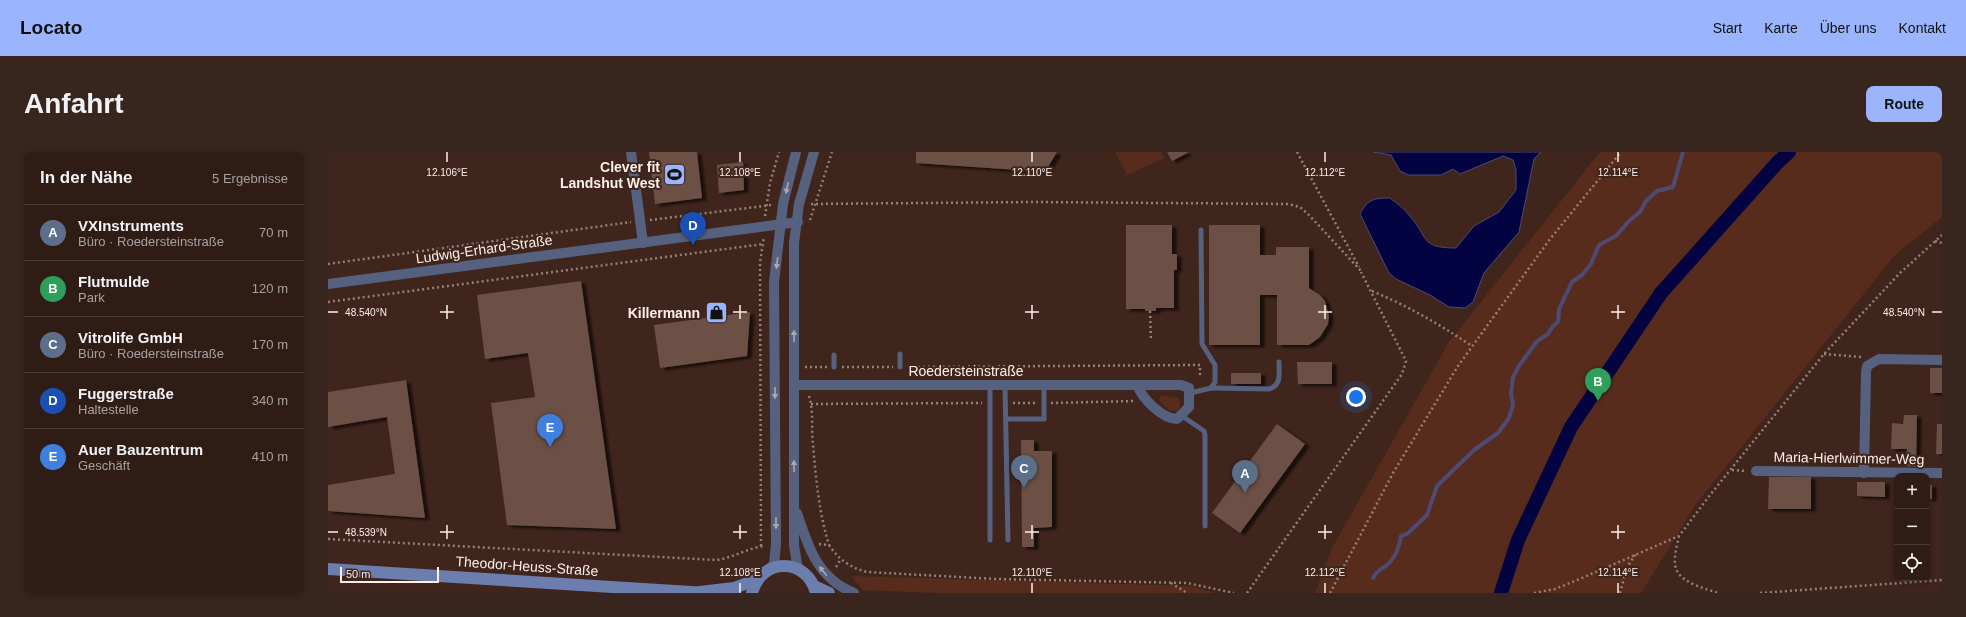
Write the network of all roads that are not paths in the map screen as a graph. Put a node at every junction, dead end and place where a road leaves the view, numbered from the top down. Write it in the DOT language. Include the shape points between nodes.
graph roads {
  1 [pos="631,152"];
  2 [pos="796,152"];
  3 [pos="814,152"];
  4 [pos="798,222"];
  5 [pos="780,224"];
  6 [pos="1201,230"];
  7 [pos="643,243"];
  8 [pos="328,284"];
  9 [pos="900,354"];
  10 [pos="834,355"];
  11 [pos="1942,360"];
  12 [pos="1279,362"];
  13 [pos="834,367"];
  14 [pos="900,367"];
  15 [pos="794,385"];
  16 [pos="990,385"];
  17 [pos="1005,385"];
  18 [pos="1044,385"];
  19 [pos="1137,385"];
  20 [pos="1211,388"];
  21 [pos="1190,393"];
  22 [pos="1182,416"];
  23 [pos="1007,419"];
  24 [pos="1756,471"];
  25 [pos="1864,473"];
  26 [pos="1942,473"];
  27 [pos="795,505"];
  28 [pos="1205,526"];
  29 [pos="990,540"];
  30 [pos="1008,540"];
  31 [pos="328,569"];
  32 [pos="769,569"];
  33 [pos="799,569"];
  34 [pos="758,579"];
  35 [pos="815,590"];
  36 [pos="703,592"];
  37 [pos="752,593"];
  38 [pos="829,593"];
  39 [pos="854,593"];
  1 -- 7 [label="street"];
  2 -- 5 [label="street, one-way"];
  3 -- 4 [label="street" via="800,204"];
  4 -- 5 [label="street, Ludwig-Erhard-Straße"];
  15 -- 4 [label="street, one-way" via="794,243"];
  5 -- 7 [label="street, Ludwig-Erhard-Straße"];
  5 -- 32 [label="street, one-way" via="774,282 776,544 774,564"];
  6 -- 20 [label="lane" via="1202,344 1215,365 1215,382"];
  7 -- 8 [label="street, Ludwig-Erhard-Straße"];
  9 -- 14 [label="lane"];
  10 -- 13 [label="lane"];
  11 -- 25 [label="street" via="1887,359 1867,366"];
  12 -- 20 [label="lane" via="1278,383 1275,387"];
  15 -- 16 [label="street, Roedersteinstraße"];
  27 -- 15 [label="street, one-way"];
  16 -- 17 [label="street, Roedersteinstraße"];
  16 -- 29 [label="lane"];
  17 -- 18 [label="street, Roedersteinstraße"];
  17 -- 23 [label="lane"];
  18 -- 19 [label="street, Roedersteinstraße"];
  18 -- 23 [label="lane" via="1044,419"];
  19 -- 21 [label="street, Roedersteinstraße" via="1181,385 1189,388"];
  19 -- 22 [label="street" via="1162,414 1170,419"];
  20 -- 21 [label="lane"];
  21 -- 22 [label="street" via="1189,407"];
  22 -- 28 [label="lane" via="1204,431"];
  23 -- 30 [label="lane"];
  24 -- 25 [label="street, Maria-Hierlwimmer-Weg"];
  25 -- 26 [label="street, Maria-Hierlwimmer-Weg"];
  27 -- 33 [label="street" via="794,545"];
  39 -- 27 [label="street, one-way" via="829,578 818,565 808,545"];
  31 -- 36 [label="main road, Theodor-Heuss-Straße"];
  32 -- 33 [label="main road" via="784,566"];
  32 -- 34 [label="main road, Theodor-Heuss-Straße"];
  33 -- 35 [label="main road" via="806,574"];
  34 -- 36 [label="main road, Theodor-Heuss-Straße" via="734,588"];
  34 -- 37 [label="main road, Theodor-Heuss-Straße"];
  35 -- 38 [label="main road"];
}
